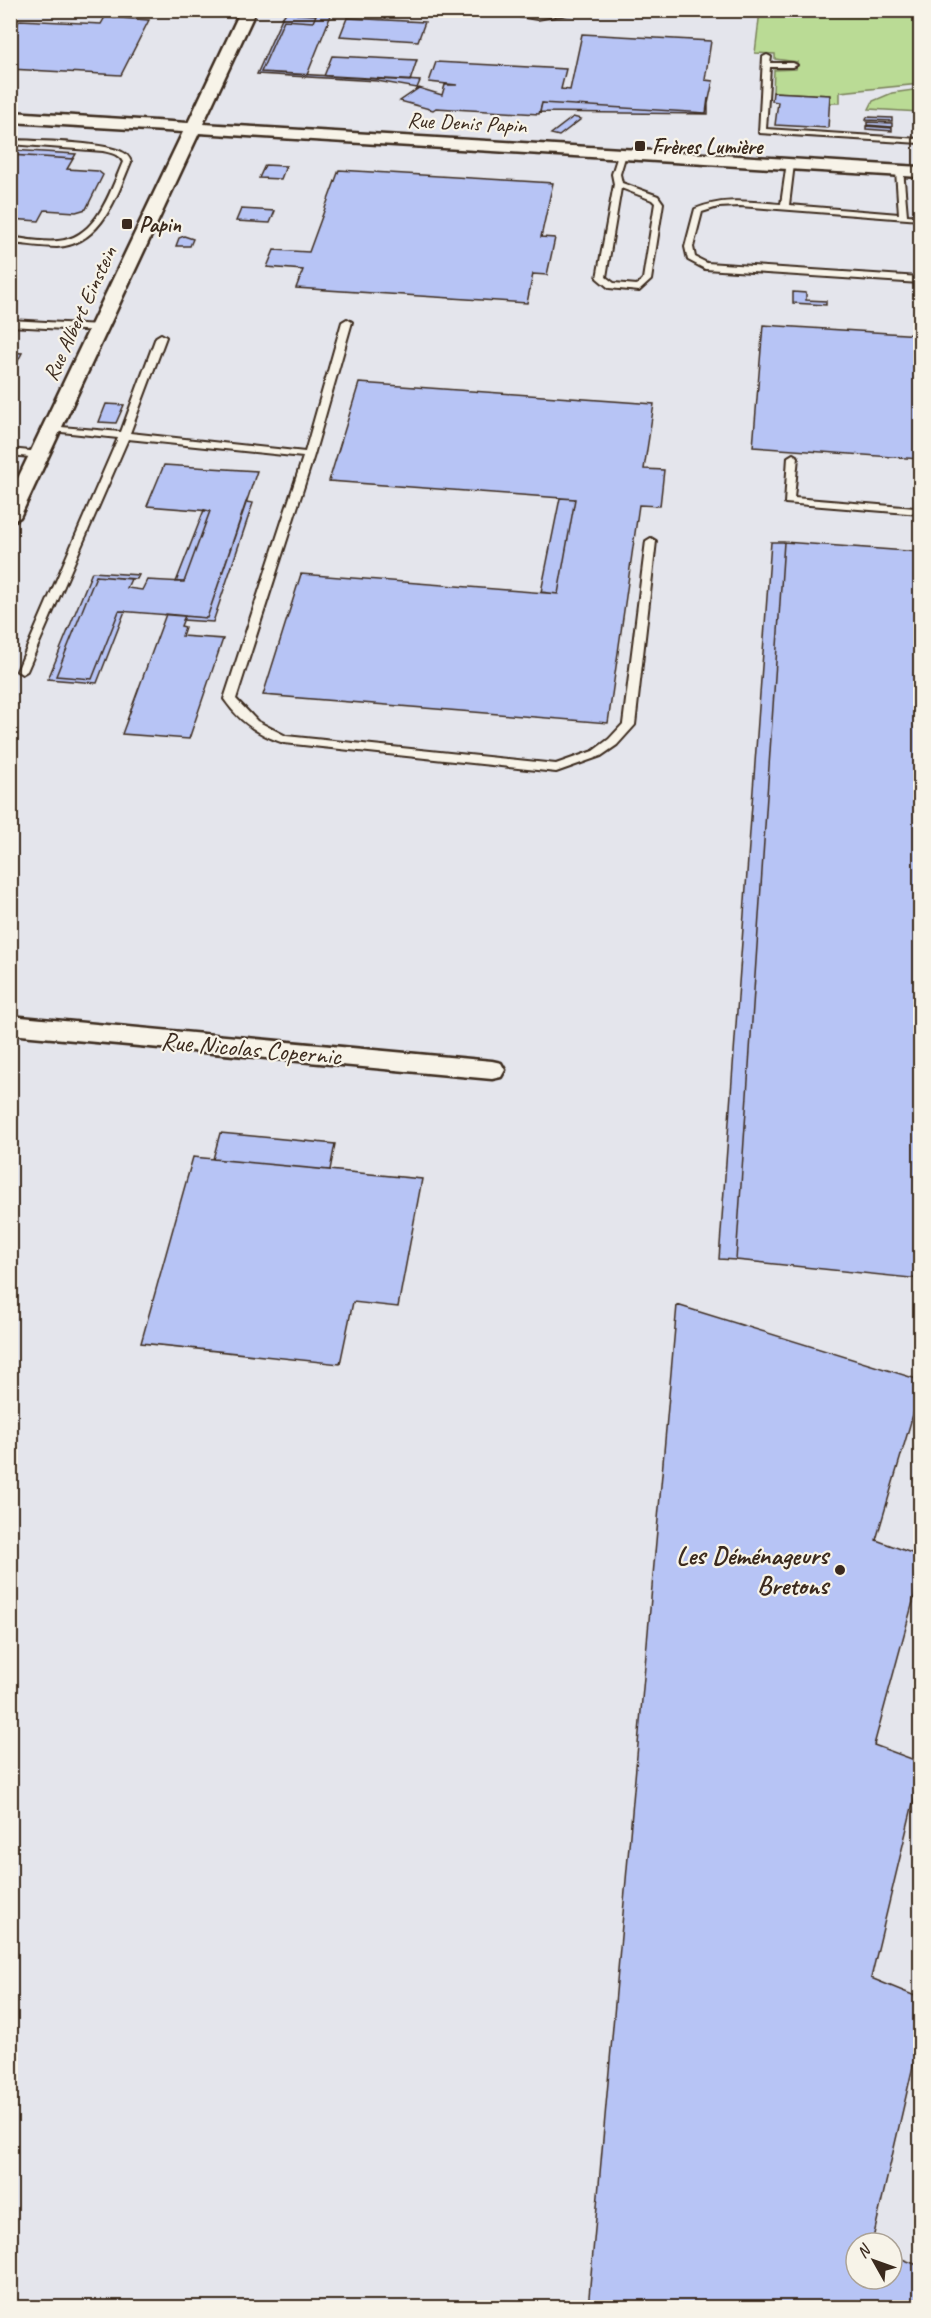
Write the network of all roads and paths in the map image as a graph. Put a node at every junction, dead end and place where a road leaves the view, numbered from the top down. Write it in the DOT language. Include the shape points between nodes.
graph roads {
  1 [pos="249,10"];
  2 [pos="589,10"];
  3 [pos="503,13"];
  4 [pos="793,65"];
  5 [pos="10,117"];
  6 [pos="192,128"];
  7 [pos="921,141"];
  8 [pos="10,142"];
  9 [pos="622,154"];
  10 [pos="790,164"];
  11 [pos="900,171"];
  12 [pos="921,172"];
  13 [pos="618,184"];
  14 [pos="785,207"];
  15 [pos="903,217"];
  16 [pos="921,218"];
  17 [pos="10,240"];
  18 [pos="921,280"];
  19 [pos="10,322"];
  20 [pos="347,322"];
  21 [pos="99,328"];
  22 [pos="161,337"];
  23 [pos="52,428"];
  24 [pos="124,436"];
  25 [pos="10,453"];
  26 [pos="40,455"];
  27 [pos="309,455"];
  28 [pos="793,457"];
  29 [pos="921,474"];
  30 [pos="920,511"];
  31 [pos="10,517"];
  32 [pos="651,541"];
  33 [pos="22,671"];
  34 [pos="10,1025"];
  35 [pos="492,1070"];
  1 -- 6 [label="street, Rue Albert Einstein"];
  2 -- 3 [label="lane" via="548,17"];
  4 -- 7 [label="lane" via="767,61 762,132"];
  5 -- 6 [label="street, Rue Denis Papin"];
  6 -- 9 [label="street, Rue Denis Papin"];
  6 -- 21 [label="street, Rue Albert Einstein"];
  8 -- 17 [label="lane" via="103,148 126,157 127,162 95,228 84,236 59,244"];
  9 -- 10 [label="street, Rue Denis Papin"];
  9 -- 13 [label="lane" via="616,174"];
  10 -- 11 [label="street, Rue Denis Papin"];
  10 -- 14 [label="lane"];
  11 -- 12 [label="street, Rue Denis Papin"];
  11 -- 15 [label="lane"];
  13 -- 13 [label="lane" via="601,278 612,286 639,288 647,280 659,203"];
  14 -- 15 [label="lane"];
  14 -- 18 [label="lane" via="723,203 706,207 698,212 689,247 691,258 705,266"];
  15 -- 16 [label="lane"];
  19 -- 21 [label="lane"];
  20 -- 27 [label="lane"];
  21 -- 23 [label="street, Rue Albert Einstein"];
  22 -- 24 [label="lane"];
  23 -- 24 [label="lane"];
  23 -- 26 [label="street, Rue Albert Einstein"];
  24 -- 27 [label="lane"];
  24 -- 33 [label="lane"];
  25 -- 26 [label="lane"];
  26 -- 31 [label="street, Rue Albert Einstein"];
  27 -- 32 [label="lane" via="230,699 241,717 284,739 556,768 586,760 613,744 629,725"];
  28 -- 30 [label="lane" via="789,501"];
  29 -- 30 [label="lane"];
  34 -- 35 [label="street, Rue Nicolas Copernic"];
}
